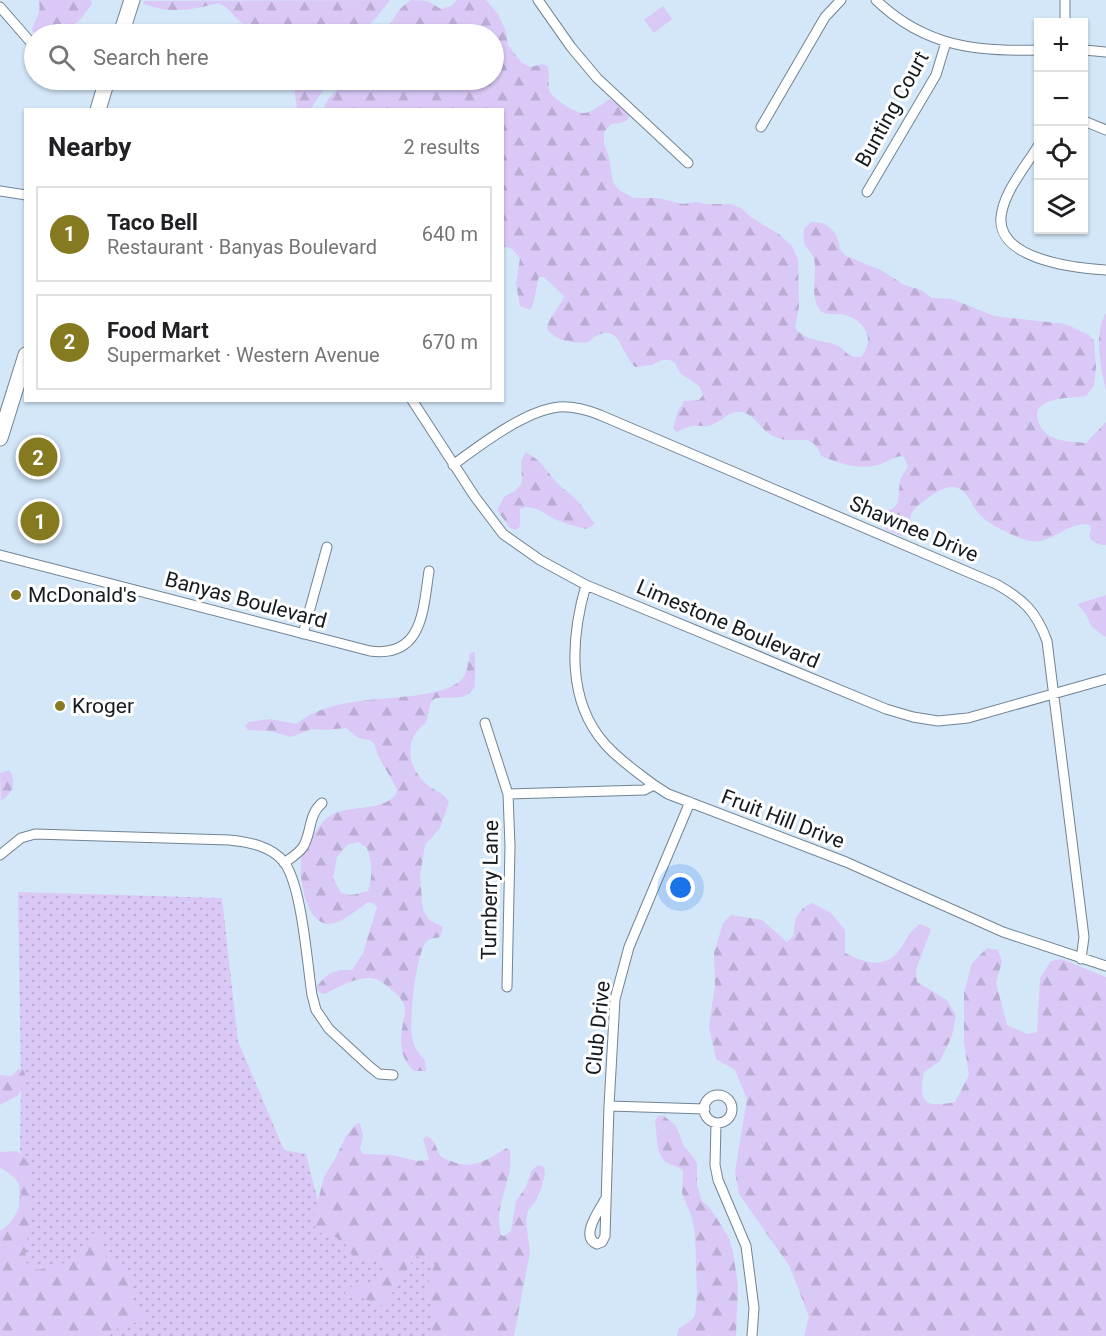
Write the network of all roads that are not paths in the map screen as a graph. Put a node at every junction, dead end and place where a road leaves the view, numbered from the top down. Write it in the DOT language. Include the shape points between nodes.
graph roads {
  1 [pos="132,0"];
  2 [pos="538,0"];
  3 [pos="841,0"];
  4 [pos="876,0"];
  5 [pos="1065,0"];
  6 [pos="0,7"];
  7 [pos="1065,18"];
  8 [pos="124,24"];
  9 [pos="24,35"];
  10 [pos="946,42"];
  11 [pos="1034,50"];
  12 [pos="1088,50"];
  13 [pos="1106,52"];
  14 [pos="104,90"];
  15 [pos="99,108"];
  16 [pos="1088,123"];
  17 [pos="761,127"];
  18 [pos="1106,130"];
  19 [pos="1034,153"];
  20 [pos="688,163"];
  21 [pos="0,191"];
  22 [pos="867,192"];
  23 [pos="24,195"];
  24 [pos="1106,270"];
  25 [pos="24,361"];
  26 [pos="413,402"];
  27 [pos="0,438"];
  28 [pos="453,465"];
  29 [pos="327,547"];
  30 [pos="0,555"];
  31 [pos="429,571"];
  32 [pos="586,585"];
  33 [pos="303,634"];
  34 [pos="1106,679"];
  35 [pos="1054,694"];
  36 [pos="485,723"];
  37 [pos="654,785"];
  38 [pos="508,794"];
  39 [pos="690,802"];
  40 [pos="322,803"];
  41 [pos="0,855"];
  42 [pos="284,863"];
  43 [pos="1081,959"];
  44 [pos="1106,966"];
  45 [pos="507,987"];
  46 [pos="393,1075"];
  47 [pos="609,1106"];
  48 [pos="705,1109"];
  49 [pos="716,1123"];
  50 [pos="606,1198"];
  51 [pos="752,1336"];
  1 -- 8 [label="main road"];
  2 -- 20 [label="street" via="597,78"];
  3 -- 17 [label="street" via="825,18"];
  4 -- 10 [label="street" via="905,22"];
  5 -- 7 [label="street"];
  6 -- 9 [label="street"];
  10 -- 11 [label="street" via="987,51"];
  10 -- 22 [label="street, Bunting Court" via="936,75"];
  12 -- 13 [label="street"];
  14 -- 15 [label="main road"];
  16 -- 18 [label="street"];
  19 -- 24 [label="street" via="1002,210 1001,225 1006,238 1028,254"];
  21 -- 23 [label="street"];
  25 -- 27 [label="main road"];
  26 -- 28 [label="street, Limestone Boulevard"];
  28 -- 32 [label="street, Limestone Boulevard" via="503,534"];
  28 -- 35 [label="street, Shawnee Drive" via="518,421 544,410 577,408 600,415 1015,595 1040,623 1047,641"];
  29 -- 33 [label="street"];
  30 -- 33 [label="street, Banyas Boulevard"];
  31 -- 33 [label="street, Banyas Boulevard" via="422,619 412,639 399,648 382,653"];
  32 -- 35 [label="street, Limestone Boulevard" via="913,717 938,721 968,718"];
  32 -- 37 [label="street" via="575,633 579,696 603,742"];
  34 -- 35 [label="street, Limestone Boulevard"];
  35 -- 43 [label="street, Shawnee Drive" via="1084,937"];
  36 -- 38 [label="street"];
  37 -- 38 [label="street" via="644,790"];
  37 -- 39 [label="street, Fruit Hill Drive"];
  38 -- 45 [label="street, Turnberry Lane"];
  39 -- 43 [label="street, Fruit Hill Drive" via="846,862 1003,932"];
  39 -- 47 [label="street, Club Drive" via="624,960 615,999"];
  40 -- 42 [label="street" via="312,816 303,847"];
  41 -- 42 [label="street" via="21,838 45,834 241,841 276,854"];
  42 -- 46 [label="street" via="298,900 316,1010 329,1029 369,1066 379,1074"];
  43 -- 44 [label="street, Fruit Hill Drive"];
  47 -- 48 [label="street"];
  47 -- 50 [label="street, Club Drive"];
  48 -- 49 [label="street" via="708,1119"];
  48 -- 49 [label="street" via="708,1100 717,1095 730,1101 729,1118"];
  49 -- 51 [label="street" via="718,1180 746,1246 754,1308"];
}
